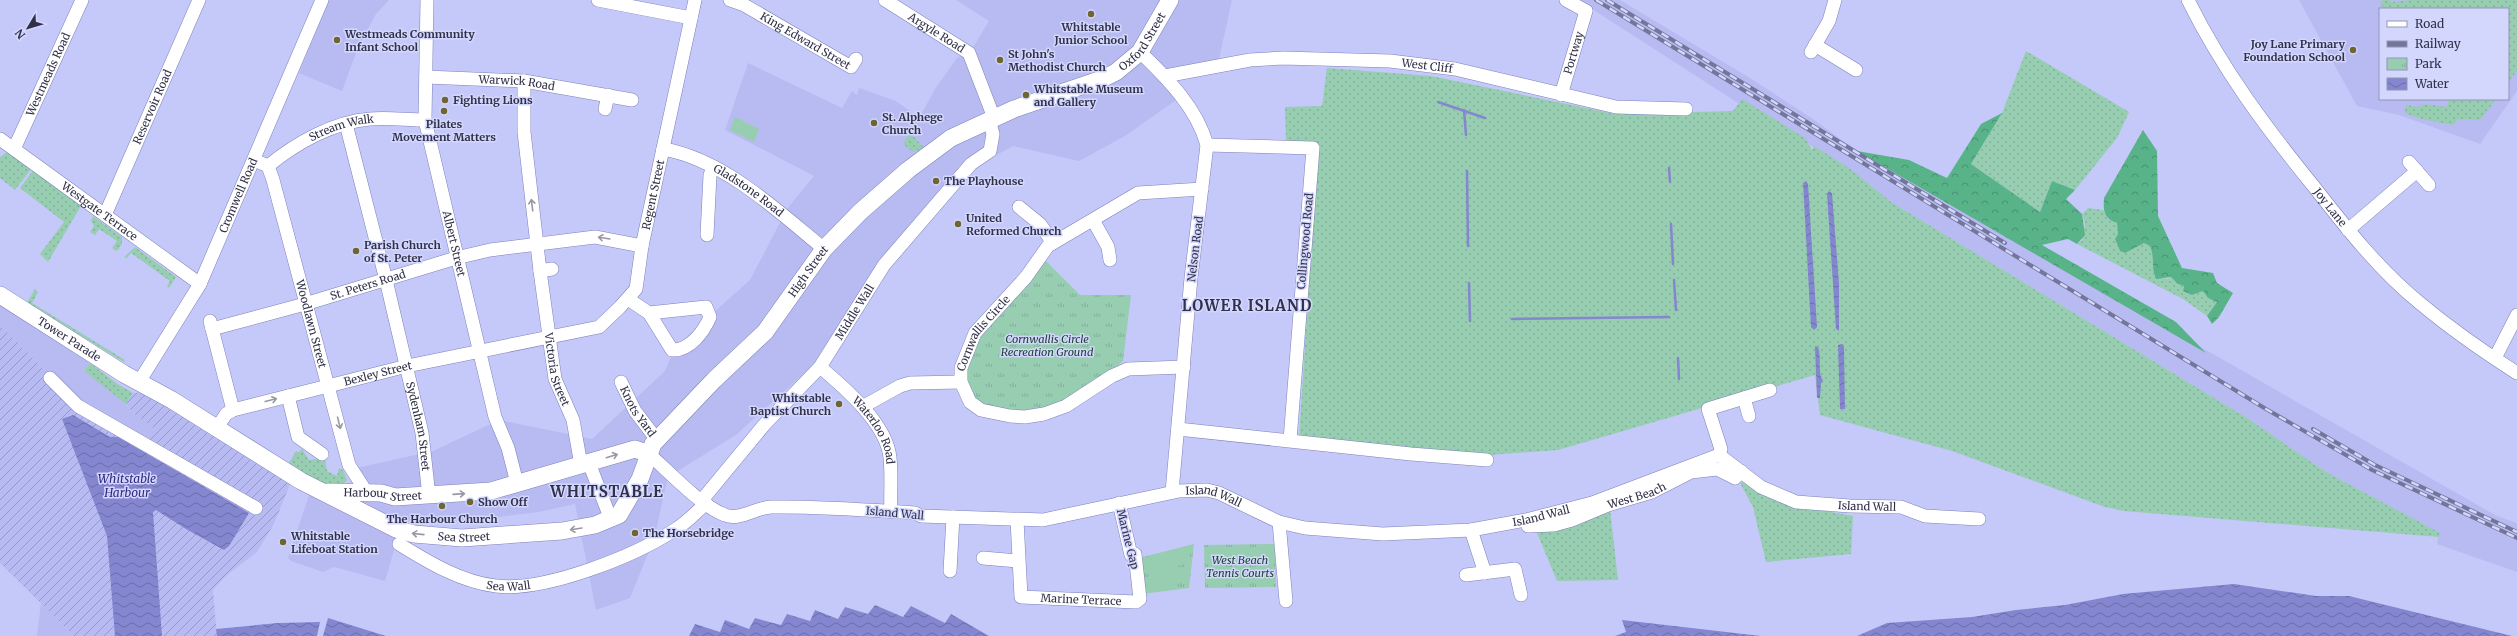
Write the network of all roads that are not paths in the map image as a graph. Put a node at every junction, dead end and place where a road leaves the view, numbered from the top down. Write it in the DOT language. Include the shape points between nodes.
graph roads {
  1 [pos="82,0"];
  2 [pos="199,0"];
  3 [pos="322,0"];
  4 [pos="427,0"];
  5 [pos="598,0"];
  6 [pos="695,0"];
  7 [pos="730,0"];
  8 [pos="885,0"];
  9 [pos="1170,0"];
  10 [pos="1566,0"];
  11 [pos="1834,0"];
  12 [pos="2188,0"];
  13 [pos="691,18"];
  14 [pos="1140,52"];
  15 [pos="856,59"];
  16 [pos="1856,71"];
  17 [pos="1165,76"];
  18 [pos="426,77"];
  19 [pos="524,81"];
  20 [pos="608,95"];
  21 [pos="1561,95"];
  22 [pos="632,100"];
  23 [pos="605,109"];
  24 [pos="1686,109"];
  25 [pos="992,119"];
  26 [pos="425,120"];
  27 [pos="346,124"];
  28 [pos="0,139"];
  29 [pos="1207,145"];
  30 [pos="14,149"];
  31 [pos="663,149"];
  32 [pos="254,160"];
  33 [pos="268,166"];
  34 [pos="714,167"];
  35 [pos="2429,185"];
  36 [pos="1202,189"];
  37 [pos="1019,207"];
  38 [pos="105,215"];
  39 [pos="1092,220"];
  40 [pos="2348,230"];
  41 [pos="707,235"];
  42 [pos="1054,243"];
  43 [pos="536,244"];
  44 [pos="642,246"];
  45 [pos="824,249"];
  46 [pos="456,258"];
  47 [pos="1110,260"];
  48 [pos="386,280"];
  49 [pos="200,284"];
  50 [pos="0,295"];
  51 [pos="628,299"];
  52 [pos="305,304"];
  53 [pos="649,313"];
  54 [pos="2517,315"];
  55 [pos="553,336"];
  56 [pos="478,350"];
  57 [pos="2495,358"];
  58 [pos="406,366"];
  59 [pos="820,366"];
  60 [pos="1184,367"];
  61 [pos="2517,373"];
  62 [pos="50,378"];
  63 [pos="139,382"];
  64 [pos="621,382"];
  65 [pos="961,382"];
  66 [pos="329,386"];
  67 [pos="1770,390"];
  68 [pos="288,396"];
  69 [pos="1744,398"];
  70 [pos="864,406"];
  71 [pos="233,410"];
  72 [pos="1749,416"];
  73 [pos="217,428"];
  74 [pos="1178,429"];
  75 [pos="1290,440"];
  76 [pos="653,447"];
  77 [pos="322,454"];
  78 [pos="1719,455"];
  79 [pos="1487,460"];
  80 [pos="585,464"];
  81 [pos="1740,471"];
  82 [pos="517,483"];
  83 [pos="1172,492"];
  84 [pos="429,496"];
  85 [pos="360,498"];
  86 [pos="704,502"];
  87 [pos="1119,504"];
  88 [pos="256,508"];
  89 [pos="891,511"];
  90 [pos="953,518"];
  91 [pos="613,519"];
  92 [pos="1979,519"];
  93 [pos="1017,520"];
  94 [pos="1279,522"];
  95 [pos="1528,526"];
  96 [pos="1471,530"];
  97 [pos="399,544"];
  98 [pos="983,558"];
  99 [pos="1018,561"];
  100 [pos="950,571"];
  101 [pos="1485,573"];
  102 [pos="1466,575"];
  103 [pos="1521,595"];
  104 [pos="1140,599"];
  105 [pos="1286,601"];
  1 -- 30 [label="street, Westmeads Road"];
  2 -- 38 [label="street, Reservoir Road"];
  3 -- 32 [label="street, Cromwell Road"];
  4 -- 18 [label="street, Albert Street"];
  5 -- 13 [label="street"];
  6 -- 13 [label="street, Regent Street"];
  7 -- 15 [label="street, King Edward Street" via="744,5 852,67"];
  8 -- 25 [label="street, Argyle Road" via="968,52"];
  9 -- 14 [label="main road, Oxford Street"];
  10 -- 21 [label="street, Portway" via="1586,11"];
  11 -- 16 [label="street" via="1829,21 1813,48"];
  12 -- 40 [label="street, Joy Lane" via="2229,74 2251,106"];
  13 -- 31 [label="street, Regent Street"];
  14 -- 17 [label="street, Nelson Road"];
  14 -- 25 [label="main road, Oxford Street" via="1116,72 1102,79"];
  17 -- 21 [label="street, West Cliff" via="1250,60 1283,58 1390,61 1455,70"];
  17 -- 29 [label="street, Nelson Road" via="1195,116"];
  18 -- 19 [label="street, Warwick Road"];
  18 -- 26 [label="street, Albert Street"];
  19 -- 20 [label="street, Warwick Road"];
  43 -- 19 [label="street, Victoria Street, one-way" via="524,132"];
  20 -- 22 [label="street, Warwick Road"];
  20 -- 23 [label="street"];
  21 -- 24 [label="street, West Cliff" via="1633,109"];
  25 -- 45 [label="main road, High Street" via="951,138 932,151 860,212"];
  25 -- 59 [label="street, Middle Wall" via="990,151 971,164 884,265"];
  26 -- 27 [label="street, Stream Walk" via="370,119"];
  26 -- 46 [label="street, Albert Street"];
  27 -- 33 [label="street, Stream Walk" via="298,145"];
  27 -- 48 [label="street, Sydenham Street"];
  28 -- 30 [label="street, Westgate Terrace"];
  29 -- 36 [label="street, Nelson Road"];
  29 -- 75 [label="street, Collingwood Road" via="1313,148"];
  30 -- 38 [label="street, Westgate Terrace"];
  31 -- 34 [label="street, Gladstone Road" via="692,156"];
  31 -- 44 [label="street, Regent Street"];
  32 -- 33 [label="street"];
  32 -- 49 [label="street, Cromwell Road"];
  33 -- 52 [label="street, Woodlawn Street"];
  34 -- 41 [label="street" via="710,175"];
  34 -- 45 [label="street, Gladstone Road" via="783,215"];
  35 -- 40 [label="street" via="2413,167"];
  36 -- 39 [label="street, Cornwallis Circle" via="1138,193"];
  36 -- 60 [label="street, Nelson Road"];
  37 -- 42 [label="street" via="1040,224"];
  38 -- 49 [label="street, Westgate Terrace"];
  39 -- 42 [label="street, Cornwallis Circle"];
  39 -- 47 [label="street" via="1108,247"];
  40 -- 57 [label="street, Joy Lane" via="2384,270 2421,305"];
  42 -- 65 [label="street, Cornwallis Circle" via="975,333 961,368"];
  44 -- 43 [label="street, St. Peters Road, one-way" via="601,237"];
  43 -- 46 [label="street, St. Peters Road"];
  43 -- 55 [label="street, Victoria Street" via="546,270"];
  44 -- 51 [label="street, Regent Street" via="636,288"];
  45 -- 76 [label="main road, High Street" via="765,332 714,380"];
  46 -- 48 [label="street, St. Peters Road"];
  46 -- 56 [label="street, Albert Street"];
  48 -- 52 [label="street, St. Peters Road"];
  48 -- 58 [label="street, Sydenham Street"];
  49 -- 63 [label="street, Cromwell Road"];
  50 -- 63 [label="main road, Tower Parade"];
  51 -- 53 [label="street"];
  51 -- 55 [label="street, Regent Street" via="599,327"];
  52 -- 66 [label="street, Woodlawn Street"];
  52 -- 71 [label="street, St. Peters Road" via="211,325"];
  53 -- 53 [label="street" via="672,350 678,350 692,342 704,330 710,317 706,307"];
  54 -- 57 [label="street"];
  55 -- 56 [label="street, Bexley Street"];
  55 -- 80 [label="street, Victoria Street" via="555,379 567,402"];
  56 -- 58 [label="street, Bexley Street"];
  56 -- 82 [label="street, Albert Street" via="495,417 508,448"];
  57 -- 61 [label="street, Joy Lane"];
  58 -- 66 [label="street, Bexley Street"];
  58 -- 84 [label="street, Sydenham Street" via="425,447"];
  59 -- 70 [label="street, Waterloo Road"];
  59 -- 86 [label="street, Middle Wall" via="764,426"];
  60 -- 65 [label="street, Cornwallis Circle" via="1128,369 1112,376 1066,406 1044,414 1025,416 981,410 970,402"];
  60 -- 74 [label="street, Nelson Road"];
  62 -- 88 [label="street" via="78,406"];
  63 -- 73 [label="main road"];
  64 -- 76 [label="street, Knots Yard"];
  65 -- 70 [label="street" via="910,383"];
  66 -- 68 [label="street, Bexley Street"];
  66 -- 85 [label="street, Woodlawn Street, one-way"];
  67 -- 69 [label="street"];
  71 -- 68 [label="street, Bexley Street, one-way"];
  68 -- 77 [label="street" via="298,436"];
  69 -- 72 [label="street"];
  69 -- 78 [label="street" via="1708,409 1721,450"];
  70 -- 89 [label="street, Waterloo Road" via="887,446 890,458"];
  71 -- 73 [label="street" via="226,414"];
  73 -- 85 [label="main road, Sea Street" via="322,492"];
  74 -- 75 [label="street"];
  74 -- 83 [label="street, Nelson Road"];
  75 -- 79 [label="street"];
  80 -- 76 [label="main road, Harbour Street, one-way" via="635,449"];
  76 -- 86 [label="street, Knots Yard"];
  76 -- 91 [label="main road" via="640,479"];
  78 -- 81 [label="street, Island Wall"];
  78 -- 96 [label="street, Island Wall" via="1592,503 1526,520"];
  80 -- 82 [label="main road, Harbour Street"];
  80 -- 91 [label="street, Victoria Street"];
  81 -- 92 [label="street, Island Wall" via="1769,492 1796,502 1832,506 1901,507 1924,516"];
  81 -- 95 [label="street, West Beach" via="1735,478 1717,469 1691,472 1652,492 1608,505 1572,520 1554,525"];
  84 -- 82 [label="main road, Harbour Street, one-way" via="491,491"];
  83 -- 87 [label="street, Island Wall"];
  83 -- 94 [label="street, Island Wall" via="1207,490 1219,493"];
  84 -- 85 [label="main road, Harbour Street"];
  91 -- 85 [label="main road, Sea Street, one-way" via="562,531 450,538 405,532"];
  86 -- 89 [label="street, Island Wall" via="724,515 735,517 756,508 771,507"];
  86 -- 97 [label="street, Sea Wall" via="677,529 624,556 560,579 535,584 498,586 480,583 440,567"];
  87 -- 93 [label="street, Island Wall" via="1043,520"];
  87 -- 104 [label="street, Marine Gap" via="1131,555 1134,554"];
  89 -- 90 [label="street, Island Wall"];
  90 -- 93 [label="street, Island Wall"];
  90 -- 100 [label="street"];
  93 -- 99 [label="street"];
  94 -- 96 [label="street, Island Wall" via="1331,531 1383,534"];
  94 -- 105 [label="street"];
  96 -- 101 [label="street"];
  98 -- 99 [label="street"];
  99 -- 104 [label="street, Marine Terrace" via="1021,597 1136,602"];
  101 -- 102 [label="street"];
  101 -- 103 [label="street" via="1515,569"];
}
